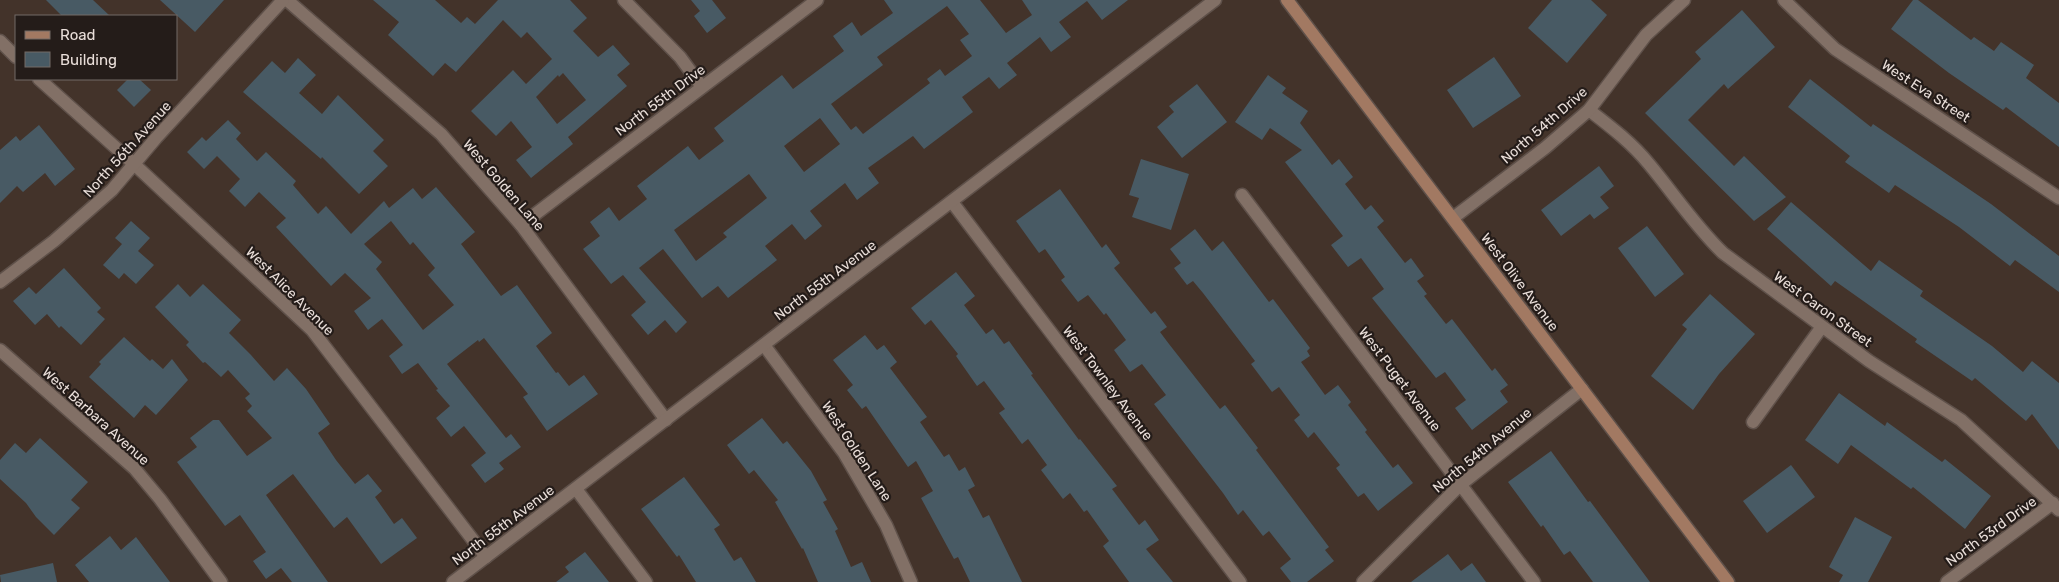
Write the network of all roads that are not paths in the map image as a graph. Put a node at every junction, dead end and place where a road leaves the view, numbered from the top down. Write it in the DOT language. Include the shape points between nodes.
graph roads {
  1 [pos="283,0"];
  2 [pos="287,0"];
  3 [pos="624,0"];
  4 [pos="817,0"];
  5 [pos="1215,0"];
  6 [pos="1287,0"];
  7 [pos="1684,0"];
  8 [pos="1784,0"];
  9 [pos="0,41"];
  10 [pos="15,56"];
  11 [pos="40,80"];
  12 [pos="702,87"];
  13 [pos="1589,110"];
  14 [pos="134,164"];
  15 [pos="1242,194"];
  16 [pos="2059,198"];
  17 [pos="952,202"];
  18 [pos="1453,218"];
  19 [pos="521,225"];
  20 [pos="0,282"];
  21 [pos="1821,328"];
  22 [pos="764,345"];
  23 [pos="0,350"];
  24 [pos="1582,389"];
  25 [pos="666,420"];
  26 [pos="1754,422"];
  27 [pos="1460,485"];
  28 [pos="576,489"];
  29 [pos="2056,507"];
  30 [pos="486,556"];
  31 [pos="221,582"];
  32 [pos="453,582"];
  33 [pos="646,582"];
  34 [pos="911,582"];
  35 [pos="1240,582"];
  36 [pos="1363,582"];
  37 [pos="1534,582"];
  38 [pos="1728,582"];
  39 [pos="1947,582"];
  1 -- 14 [label="street, North 56th Avenue"];
  2 -- 19 [label="street, West Golden Lane" via="441,134"];
  3 -- 12 [label="street" via="680,56"];
  4 -- 12 [label="street, North 55th Drive"];
  5 -- 17 [label="street, North 55th Avenue"];
  6 -- 18 [label="main road, West Olive Avenue"];
  7 -- 13 [label="street, North 54th Drive" via="1646,35"];
  8 -- 16 [label="street, West Eva Street" via="1835,49"];
  9 -- 10 [label="street"];
  11 -- 14 [label="street, West Alice Avenue"];
  12 -- 19 [label="street, North 55th Drive"];
  13 -- 18 [label="street, North 54th Drive" via="1546,148"];
  13 -- 21 [label="street, West Caron Street" via="1621,134 1649,163 1701,232 1723,253"];
  14 -- 20 [label="street, North 56th Avenue" via="91,211"];
  14 -- 30 [label="street, West Alice Avenue" via="312,330"];
  15 -- 27 [label="street, West Puget Avenue"];
  17 -- 22 [label="street, North 55th Avenue"];
  17 -- 35 [label="street, West Townley Avenue"];
  18 -- 24 [label="main road, West Olive Avenue"];
  19 -- 25 [label="street, West Golden Lane"];
  21 -- 26 [label="street"];
  21 -- 29 [label="street, West Caron Street" via="1961,420"];
  22 -- 25 [label="street, North 55th Avenue"];
  22 -- 34 [label="street, West Golden Lane" via="844,453 886,525"];
  23 -- 31 [label="street, West Barbara Avenue" via="134,468"];
  24 -- 27 [label="street, North 54th Avenue"];
  24 -- 38 [label="main road, West Olive Avenue"];
  25 -- 28 [label="street, North 55th Avenue"];
  27 -- 36 [label="street, North 54th Avenue"];
  27 -- 37 [label="street, West Puget Avenue"];
  28 -- 30 [label="street, North 55th Avenue"];
  28 -- 33 [label="street"];
  29 -- 39 [label="street, North 53rd Drive"];
  30 -- 32 [label="street, North 55th Avenue"];
}
